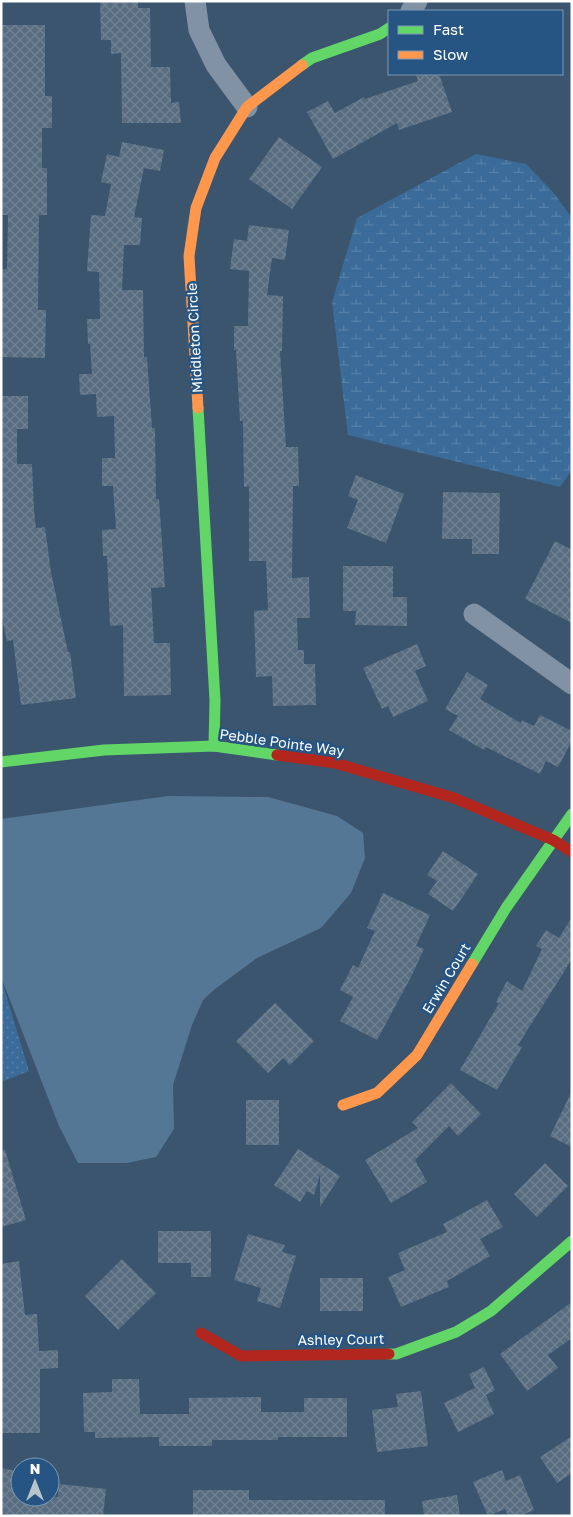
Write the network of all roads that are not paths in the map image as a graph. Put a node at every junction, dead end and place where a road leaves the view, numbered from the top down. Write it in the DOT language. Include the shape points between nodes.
graph roads {
  1 [pos="195,1"];
  2 [pos="388,29"];
  3 [pos="246,107"];
  4 [pos="474,614"];
  5 [pos="572,684"];
  6 [pos="214,746"];
  7 [pos="1,762"];
  8 [pos="572,814"];
  9 [pos="553,840"];
  10 [pos="572,852"];
  11 [pos="343,1105"];
  12 [pos="572,1241"];
  13 [pos="201,1333"];
  1 -- 3 [label="street" via="198,30 216,65"];
  2 -- 3 [label="street, Middleton Circle" via="312,58"];
  3 -- 6 [label="street, Middleton Circle" via="215,158 196,208 190,256 215,700"];
  4 -- 5 [label="street"];
  6 -- 7 [label="street, Pebble Pointe Way" via="104,750"];
  6 -- 9 [label="street, Pebble Pointe Way" via="335,763 454,798"];
  8 -- 9 [label="street"];
  9 -- 10 [label="street, Pebble Pointe Way"];
  9 -- 11 [label="street, Erwin Court" via="506,908 417,1055 377,1093"];
  12 -- 13 [label="street, Ashley Court" via="491,1311 456,1332 396,1354 241,1356"];
}
